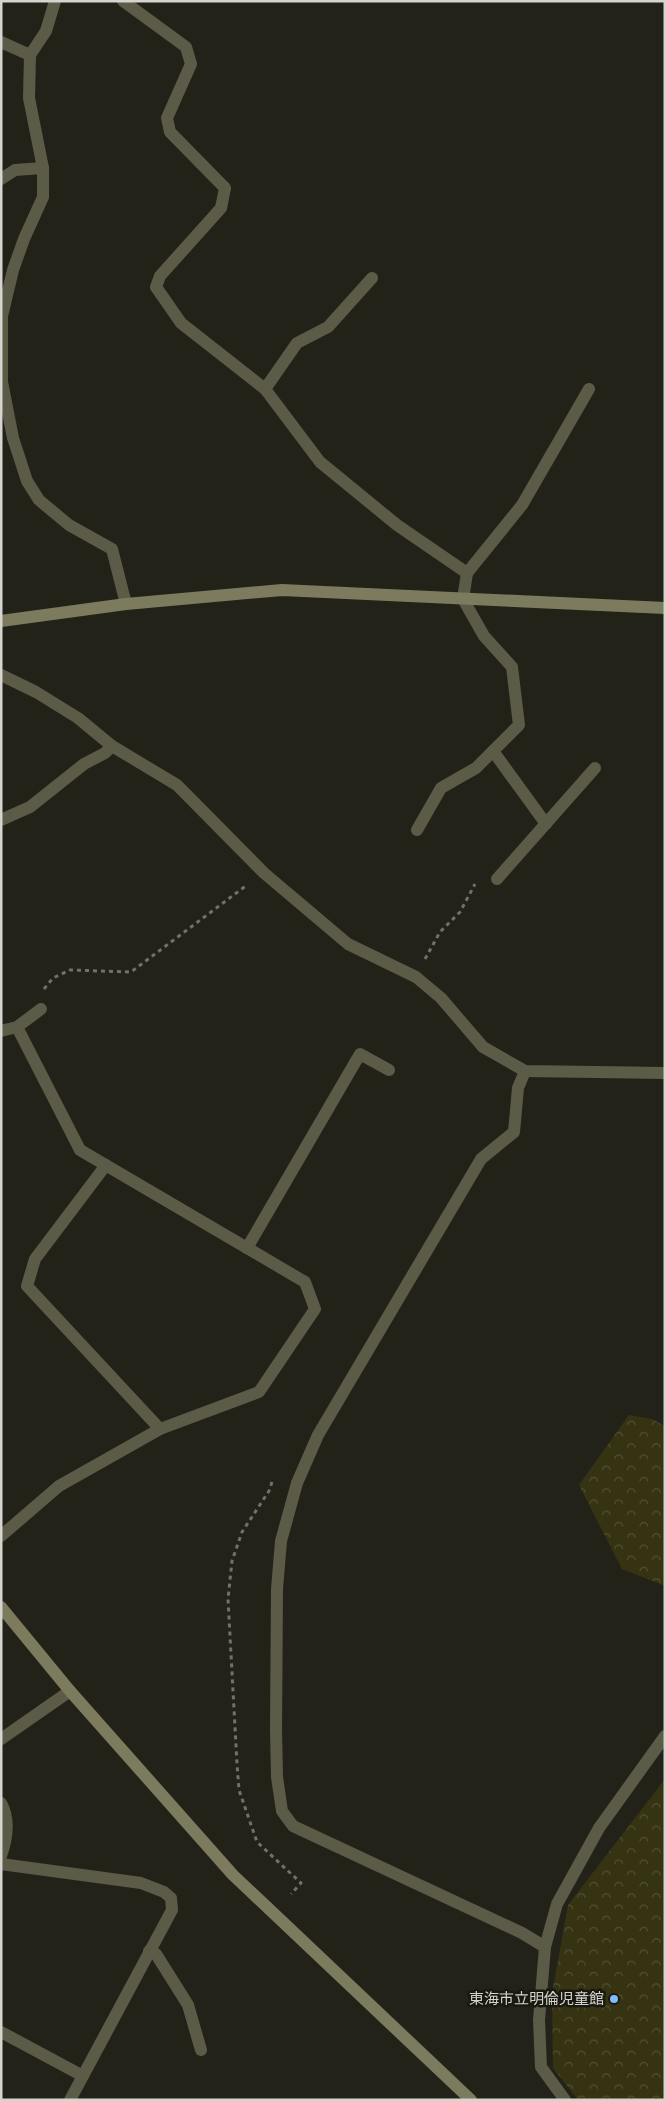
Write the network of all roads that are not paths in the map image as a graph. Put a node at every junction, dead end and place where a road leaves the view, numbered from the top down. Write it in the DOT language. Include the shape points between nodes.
graph roads {
  1 [pos="55,1"];
  2 [pos="124,1"];
  3 [pos="1,42"];
  4 [pos="30,55"];
  5 [pos="43,168"];
  6 [pos="1,179"];
  7 [pos="372,278"];
  8 [pos="589,389"];
  9 [pos="265,390"];
  10 [pos="1,430"];
  11 [pos="13,438"];
  12 [pos="467,573"];
  13 [pos="463,599"];
  14 [pos="126,604"];
  15 [pos="665,608"];
  16 [pos="1,621"];
  17 [pos="1,675"];
  18 [pos="112,746"];
  19 [pos="493,751"];
  20 [pos="594,768"];
  21 [pos="1,820"];
  22 [pos="546,824"];
  23 [pos="418,830"];
  24 [pos="498,879"];
  25 [pos="42,1009"];
  26 [pos="17,1027"];
  27 [pos="1,1031"];
  28 [pos="389,1070"];
  29 [pos="525,1071"];
  30 [pos="665,1073"];
  31 [pos="106,1165"];
  32 [pos="247,1248"];
  33 [pos="160,1429"];
  34 [pos="1,1536"];
  35 [pos="1,1607"];
  36 [pos="70,1692"];
  37 [pos="665,1736"];
  38 [pos="1,1739"];
  39 [pos="1,1803"];
  40 [pos="1,1856"];
  41 [pos="1,1864"];
  42 [pos="545,1947"];
  43 [pos="149,1951"];
  44 [pos="1,2032"];
  45 [pos="201,2050"];
  46 [pos="83,2076"];
  47 [pos="70,2100"];
  48 [pos="471,2100"];
  49 [pos="565,2100"];
  1 -- 4 [label="street" via="46,31"];
  2 -- 9 [label="street" via="186,47 191,64 167,118 170,132 226,188 221,208 160,276 156,287 181,323"];
  3 -- 4 [label="street"];
  4 -- 5 [label="street" via="29,98"];
  5 -- 6 [label="street" via="15,170"];
  5 -- 11 [label="street" via="42,197 13,270 2,316 2,382"];
  7 -- 9 [label="street" via="328,327 297,343"];
  8 -- 12 [label="street" via="522,504"];
  9 -- 12 [label="street" via="320,462 397,525"];
  10 -- 11 [label="street"];
  11 -- 14 [label="street" via="27,481 39,500 69,524 112,549"];
  12 -- 13 [label="street"];
  13 -- 14 [label="street" via="282,590"];
  13 -- 15 [label="street"];
  13 -- 19 [label="street" via="484,636 512,668 518,725"];
  14 -- 16 [label="street"];
  17 -- 18 [label="street" via="78,718"];
  18 -- 21 [label="street" via="30,807"];
  18 -- 29 [label="street" via="177,785 264,874 348,944 416,977 441,998 483,1046"];
  19 -- 22 [label="street"];
  19 -- 23 [label="street" via="476,768 441,788"];
  20 -- 22 [label="street"];
  22 -- 24 [label="street"];
  25 -- 26 [label="street"];
  26 -- 27 [label="street"];
  26 -- 31 [label="street" via="80,1150"];
  28 -- 32 [label="street" via="360,1054"];
  29 -- 30 [label="street"];
  29 -- 42 [label="street" via="518,1088 514,1132 481,1159 318,1435 297,1483 281,1541 277,1589 277,1777 282,1811 293,1826 522,1933"];
  31 -- 32 [label="street"];
  31 -- 33 [label="street" via="35,1259 27,1286"];
  32 -- 33 [label="street" via="305,1282 315,1309 259,1392"];
  33 -- 34 [label="street" via="59,1486"];
  35 -- 36 [label="street"];
  36 -- 38 [label="street"];
  36 -- 48 [label="street" via="233,1875"];
  37 -- 42 [label="street" via="599,1828 557,1904"];
  39 -- 40 [label="street" via="5,1811 7,1840"];
  41 -- 43 [label="street" via="141,1883 164,1892 171,1898 172,1910"];
  42 -- 49 [label="street" via="539,2020 541,2067"];
  43 -- 45 [label="street" via="156,1954 188,2005"];
  43 -- 46 [label="street"];
  44 -- 46 [label="street"];
  46 -- 47 [label="street"];
}
